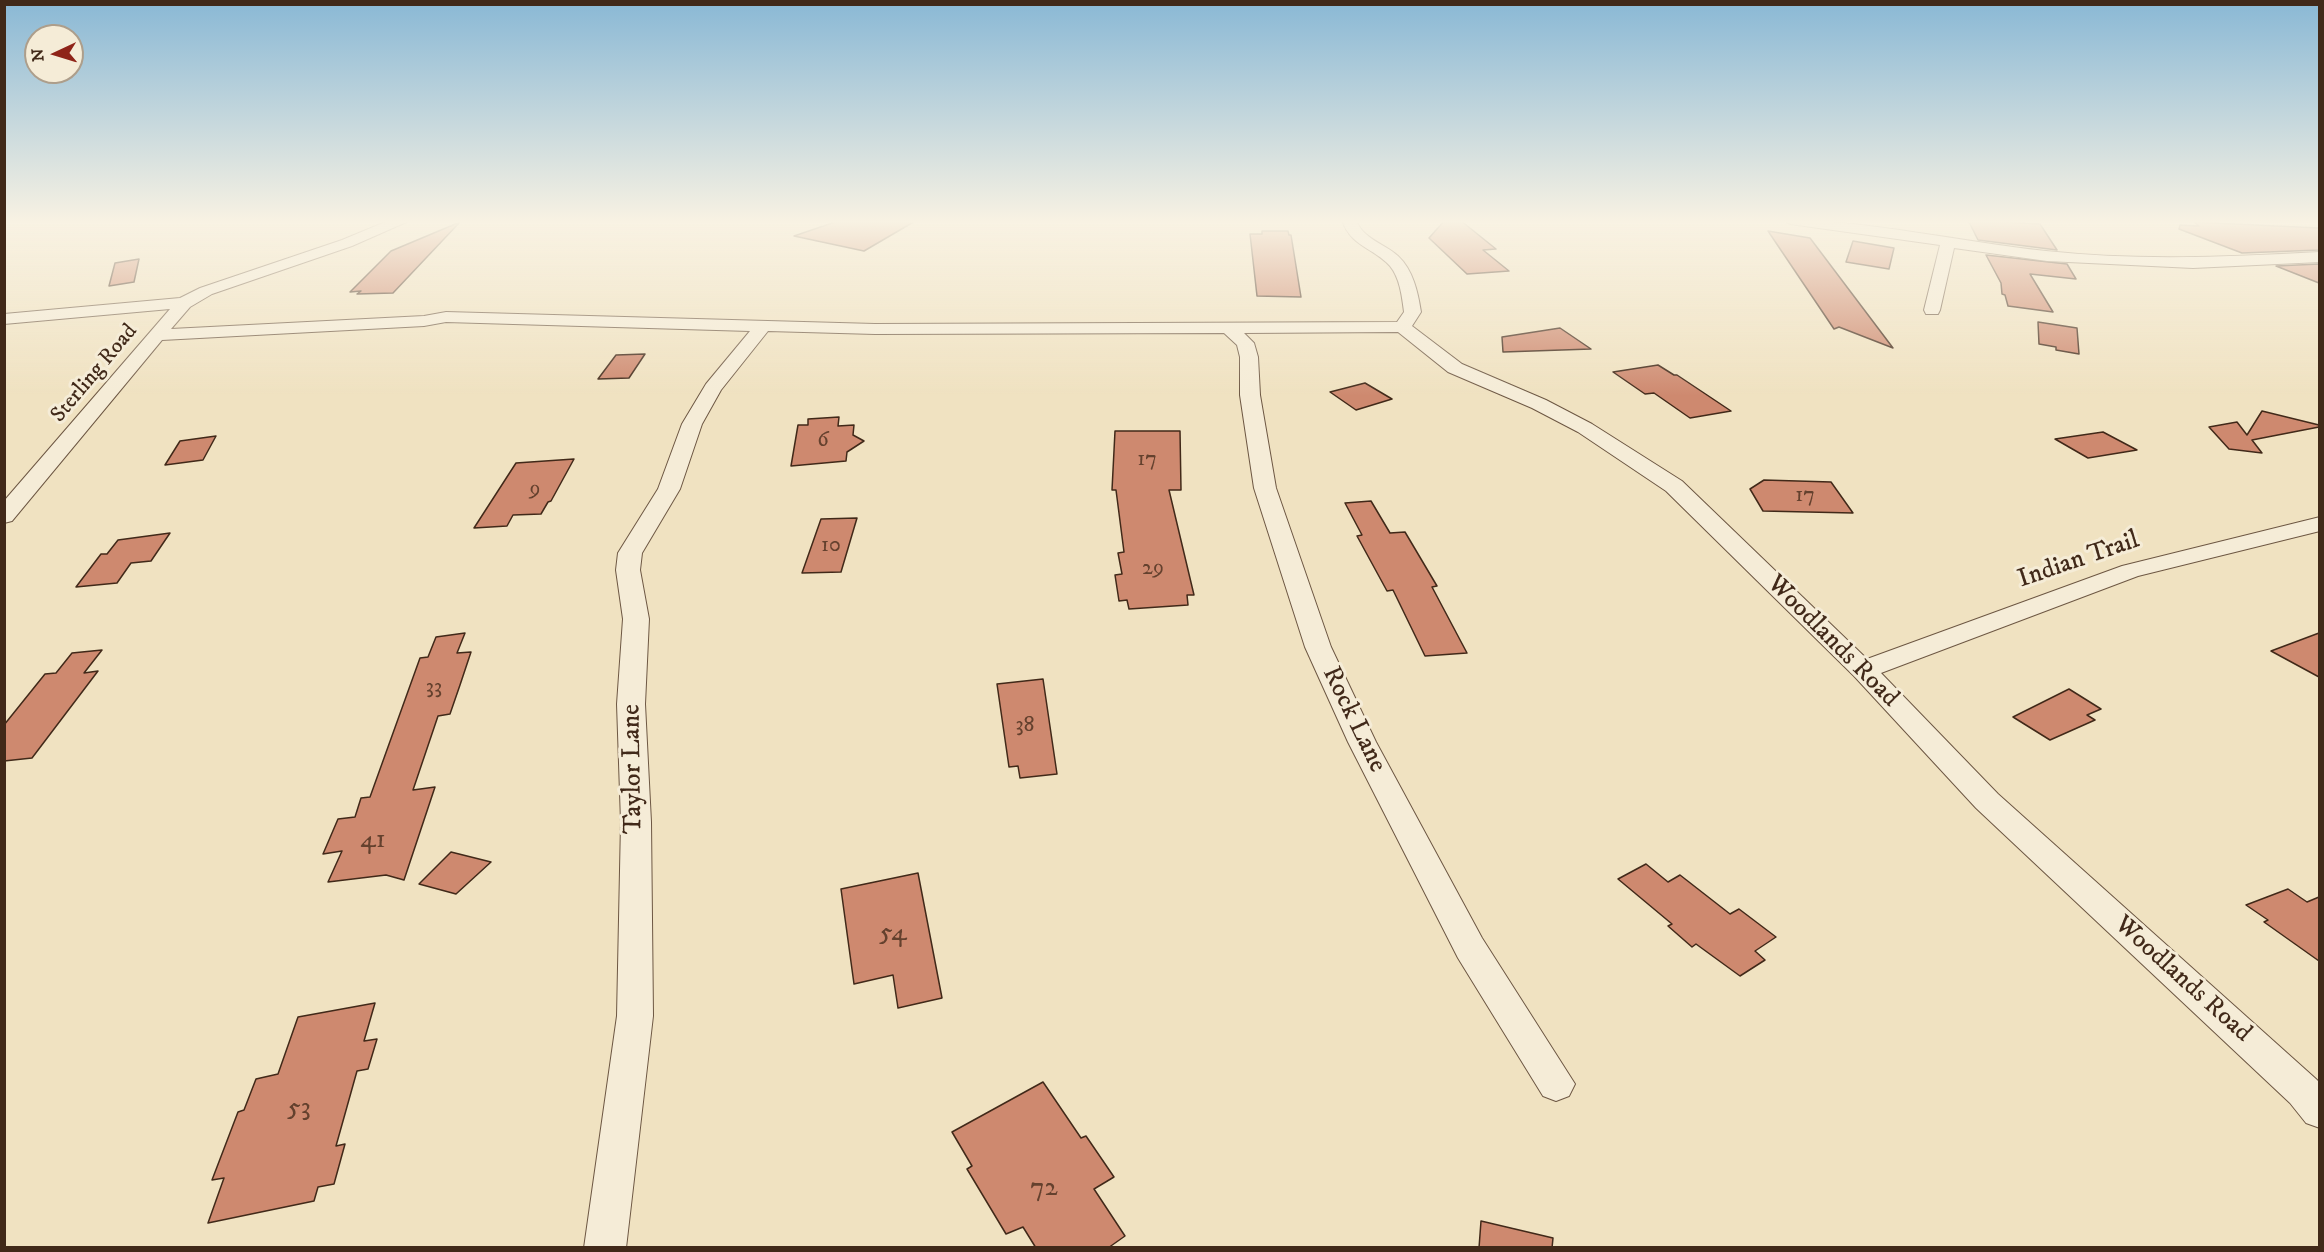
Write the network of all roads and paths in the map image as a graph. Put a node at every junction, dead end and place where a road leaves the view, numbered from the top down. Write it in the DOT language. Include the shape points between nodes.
graph roads {
  1 [pos="243,278"];
  2 [pos="1403,278"];
  3 [pos="1939,278"];
  4 [pos="184,303"];
  5 [pos="1932,310"];
  6 [pos="4,319"];
  7 [pos="762,327"];
  8 [pos="1402,327"];
  9 [pos="1230,329"];
  10 [pos="156,334"];
  11 [pos="4,516"];
  12 [pos="2319,524"];
  13 [pos="1863,670"];
  14 [pos="1556,1084"];
  15 [pos="2319,1111"];
  16 [pos="605,1248"];
  1 -- 4 [label="street, Sterling Road"];
  2 -- 8 [label="street" via="1413,312"];
  3 -- 5 [label="street"];
  4 -- 6 [label="street"];
  4 -- 10 [label="street, Sterling Road"];
  7 -- 9 [label="street"];
  7 -- 10 [label="street" via="446,316 424,321"];
  7 -- 16 [label="street, Taylor Lane" via="713,388 692,424 669,489 630,553 628,570 636,619 631,704 636,822 635,1016"];
  8 -- 9 [label="street"];
  8 -- 13 [label="street, Woodlands Road" via="1455,368 1585,428 1674,486"];
  9 -- 14 [label="street, Rock Lane" via="1245,342 1250,357 1250,395 1265,488 1318,647 1362,742 1470,948"];
  10 -- 11 [label="street, Sterling Road"];
  12 -- 13 [label="street, Indian Trail" via="2130,571"];
  13 -- 15 [label="street, Woodlands Road" via="1987,801 2295,1083"];
}
